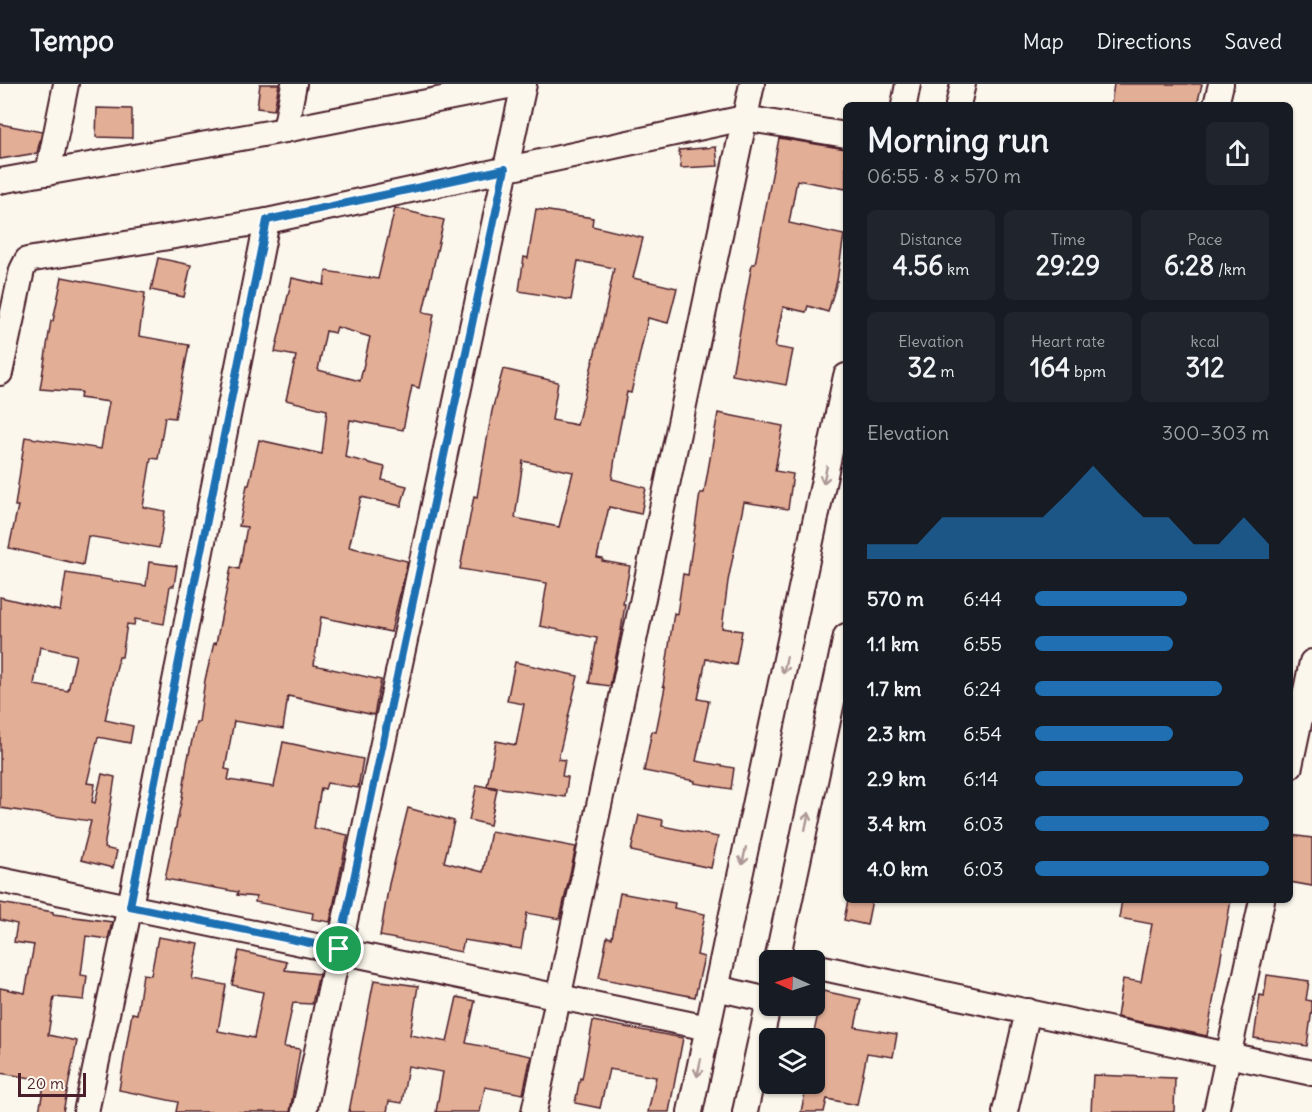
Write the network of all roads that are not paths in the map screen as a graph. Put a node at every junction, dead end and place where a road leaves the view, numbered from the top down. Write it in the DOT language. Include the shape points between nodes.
graph roads {
  1 [pos="66,84"];
  2 [pos="294,84"];
  3 [pos="518,84"];
  4 [pos="524,84"];
  5 [pos="752,84"];
  6 [pos="908,84"];
  7 [pos="963,84"];
  8 [pos="1221,84"];
  9 [pos="905,102"];
  10 [pos="959,102"];
  11 [pos="1217,102"];
  12 [pos="744,118"];
  13 [pos="285,130"];
  14 [pos="843,134"];
  15 [pos="505,169"];
  16 [pos="48,173"];
  17 [pos="0,181"];
  18 [pos="267,220"];
  19 [pos="0,373"];
  20 [pos="843,390"];
  21 [pos="843,651"];
  22 [pos="1312,662"];
  23 [pos="1293,752"];
  24 [pos="0,880"];
  25 [pos="1261,903"];
  26 [pos="130,906"];
  27 [pos="339,949"];
  28 [pos="783,950"];
  29 [pos="825,968"];
  30 [pos="716,988"];
  31 [pos="759,997"];
  32 [pos="559,998"];
  33 [pos="1028,1011"];
  34 [pos="765,1016"];
  35 [pos="708,1028"];
  36 [pos="1228,1055"];
  37 [pos="1312,1073"];
  38 [pos="86,1112"];
  39 [pos="304,1112"];
  40 [pos="534,1112"];
  41 [pos="690,1112"];
  42 [pos="745,1112"];
  43 [pos="1005,1112"];
  44 [pos="1216,1112"];
  1 -- 16 [label="street"];
  2 -- 13 [label="street"];
  3 -- 13 [label="street"];
  4 -- 15 [label="street"];
  5 -- 12 [label="street"];
  6 -- 9 [label="street"];
  7 -- 10 [label="street"];
  8 -- 11 [label="street"];
  12 -- 14 [label="street"];
  12 -- 15 [label="street"];
  12 -- 32 [label="street"];
  13 -- 16 [label="street"];
  15 -- 18 [label="street"];
  15 -- 27 [label="street"];
  16 -- 17 [label="street"];
  18 -- 19 [label="street" via="27,260"];
  18 -- 26 [label="street"];
  20 -- 30 [label="street, one-way"];
  28 -- 21 [label="street, one-way"];
  22 -- 23 [label="street"];
  24 -- 26 [label="street"];
  25 -- 36 [label="street"];
  26 -- 27 [label="street"];
  26 -- 38 [label="street"];
  27 -- 32 [label="street"];
  27 -- 39 [label="street"];
  29 -- 33 [label="street"];
  30 -- 31 [label="street"];
  30 -- 35 [label="street"];
  32 -- 35 [label="street"];
  32 -- 40 [label="street"];
  33 -- 36 [label="street"];
  33 -- 43 [label="street"];
  34 -- 42 [label="street"];
  35 -- 41 [label="street, one-way"];
  36 -- 37 [label="street"];
  36 -- 44 [label="street"];
}
